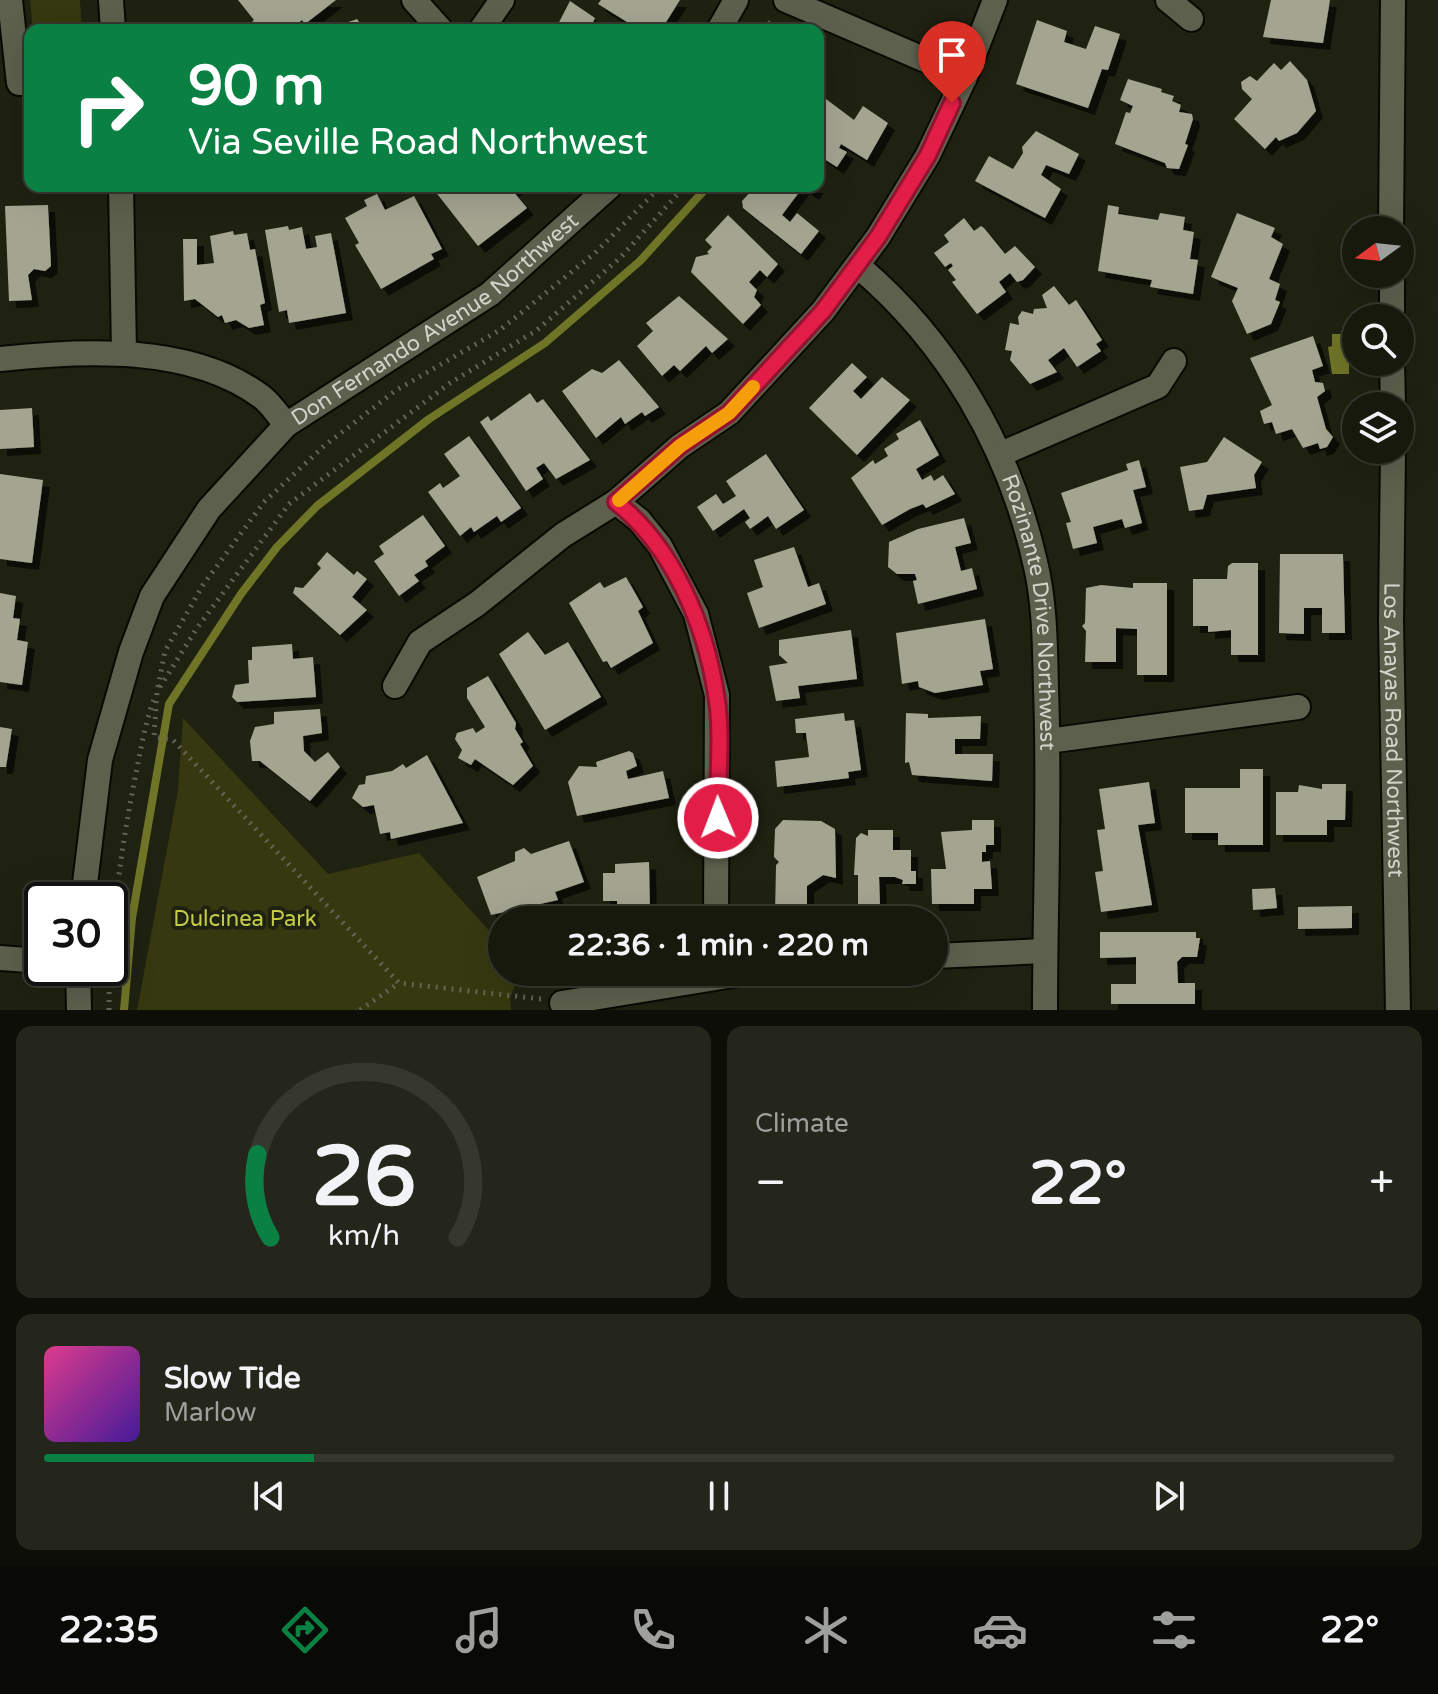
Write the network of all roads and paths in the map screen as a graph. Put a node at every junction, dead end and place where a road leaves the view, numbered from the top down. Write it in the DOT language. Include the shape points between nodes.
graph roads {
  1 [pos="10,0"];
  2 [pos="111,0"];
  3 [pos="414,0"];
  4 [pos="502,0"];
  5 [pos="736,0"];
  6 [pos="786,0"];
  7 [pos="995,0"];
  8 [pos="1168,0"];
  9 [pos="1393,0"];
  10 [pos="1191,19"];
  11 [pos="113,24"];
  12 [pos="436,24"];
  13 [pos="485,24"];
  14 [pos="722,24"];
  15 [pos="965,77"];
  16 [pos="24,83"];
  17 [pos="121,192"];
  18 [pos="599,192"];
  19 [pos="655,192"];
  20 [pos="680,192"];
  21 [pos="1391,216"];
  22 [pos="858,266"];
  23 [pos="124,353"];
  24 [pos="0,359"];
  25 [pos="1174,361"];
  26 [pos="286,425"];
  27 [pos="1001,454"];
  28 [pos="1393,464"];
  29 [pos="616,502"];
  30 [pos="395,686"];
  31 [pos="157,692"];
  32 [pos="1298,707"];
  33 [pos="1048,741"];
  34 [pos="85,882"];
  35 [pos="716,906"];
  36 [pos="1045,951"];
  37 [pos="948,955"];
  38 [pos="0,958"];
  39 [pos="24,960"];
  40 [pos="399,983"];
  41 [pos="78,986"];
  42 [pos="653,986"];
  43 [pos="562,1003"];
  44 [pos="79,1010"];
  45 [pos="109,1010"];
  46 [pos="360,1010"];
  47 [pos="1045,1010"];
  48 [pos="1398,1010"];
  1 -- 16 [label="street" via="19,83"];
  2 -- 11 [label="street"];
  3 -- 12 [label="street"];
  4 -- 13 [label="street"];
  5 -- 14 [label="street"];
  6 -- 15 [label="street"];
  7 -- 15 [label="street"];
  8 -- 10 [label="street"];
  9 -- 21 [label="street"];
  15 -- 22 [label="street" via="928,155"];
  17 -- 23 [label="street"];
  18 -- 26 [label="street, Don Fernando Avenue Northwest" via="490,294"];
  19 -- 31 [label="path" via="596,252 500,330 395,391 264,502 203,585 165,651"];
  20 -- 31 [label="path" via="621,257 537,330 450,383 289,504 197,628"];
  22 -- 27 [label="street, Rozinante Drive Northwest" via="936,346"];
  22 -- 29 [label="street" via="729,413 680,446"];
  23 -- 24 [label="street, Don Fernando Avenue Northwest"];
  23 -- 26 [label="street, Don Fernando Avenue Northwest" via="192,365 224,377 263,398"];
  25 -- 27 [label="street" via="1158,386"];
  26 -- 34 [label="street" via="209,509 152,596 100,760"];
  27 -- 33 [label="street, Rozinante Drive Northwest" via="1036,563"];
  28 -- 48 [label="street, Los Anayas Road Northwest"];
  29 -- 30 [label="street" via="420,642"];
  29 -- 35 [label="street" via="660,546 696,614 717,695"];
  31 -- 40 [label="path" via="154,737 173,740"];
  31 -- 45 [label="path" via="146,719 123,842"];
  32 -- 33 [label="street"];
  33 -- 36 [label="street, Rozinante Drive Northwest"];
  36 -- 37 [label="street"];
  36 -- 47 [label="street, Rozinante Drive Northwest"];
  38 -- 39 [label="street"];
  40 -- 43 [label="path"];
  40 -- 46 [label="path"];
  41 -- 44 [label="street"];
  42 -- 43 [label="street"];
}
